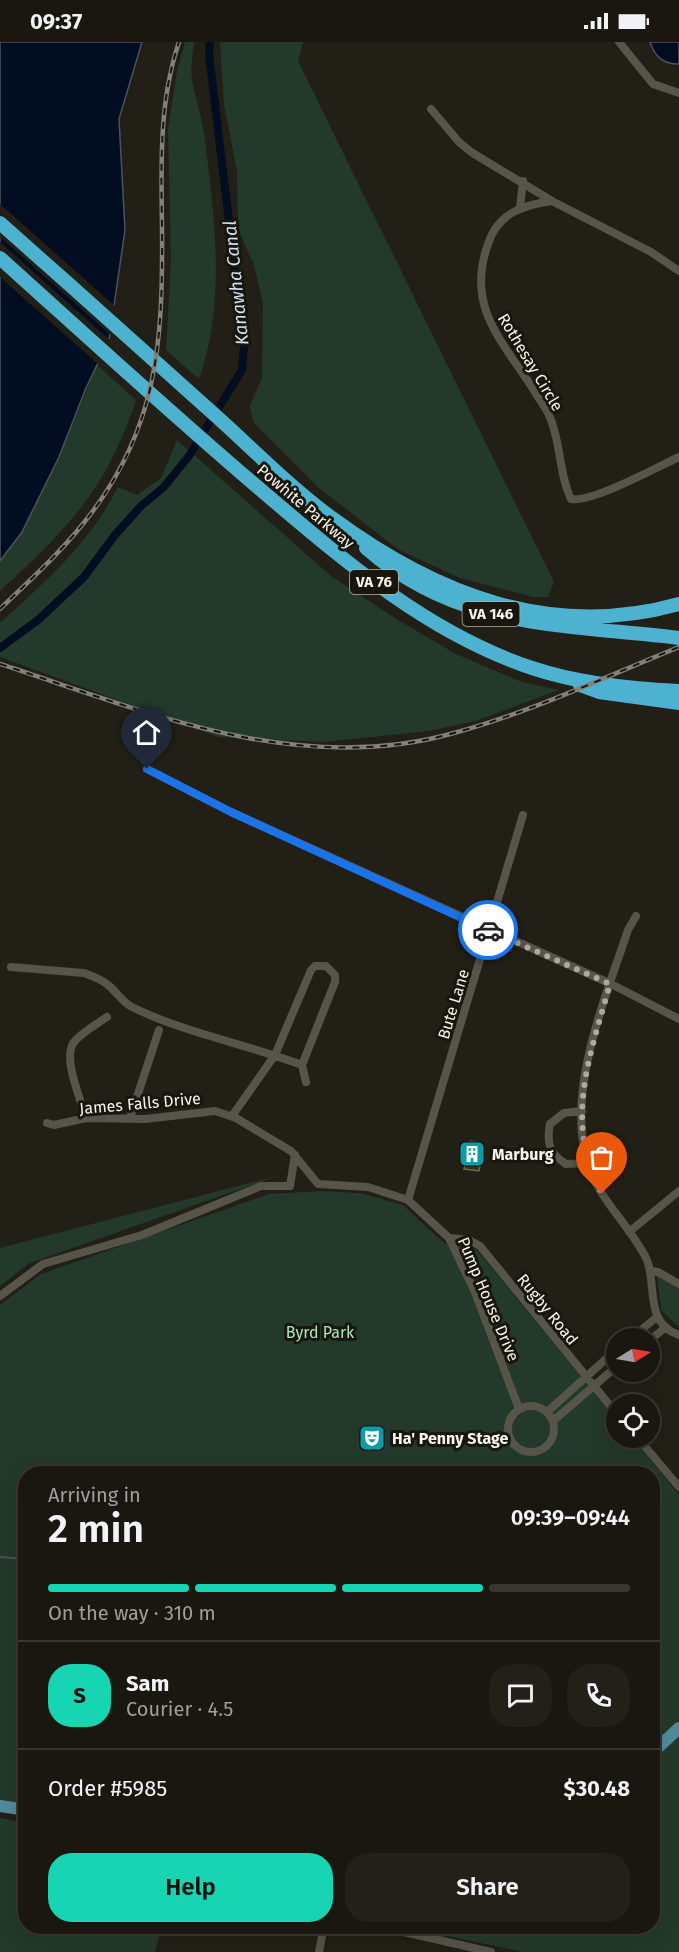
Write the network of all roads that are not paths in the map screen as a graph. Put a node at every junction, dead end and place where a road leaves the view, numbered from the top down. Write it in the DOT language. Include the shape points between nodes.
graph roads {
  1 [pos="619,42"];
  2 [pos="679,93"];
  3 [pos="431,109"];
  4 [pos="523,181"];
  5 [pos="552,201"];
  6 [pos="520,207"];
  7 [pos="0,223"];
  8 [pos="0,258"];
  9 [pos="679,271"];
  10 [pos="679,457"];
  11 [pos="331,517"];
  12 [pos="679,604"];
  13 [pos="679,638"];
  14 [pos="532,669"];
  15 [pos="679,691"];
  16 [pos="679,704"];
  17 [pos="147,769"];
  18 [pos="523,815"];
  19 [pos="636,916"];
  20 [pos="489,930"];
  21 [pos="11,967"];
  22 [pos="610,984"];
  23 [pos="107,1017"];
  24 [pos="679,1019"];
  25 [pos="159,1030"];
  26 [pos="275,1055"];
  27 [pos="302,1065"];
  28 [pos="306,1082"];
  29 [pos="582,1111"];
  30 [pos="232,1116"];
  31 [pos="86,1118"];
  32 [pos="130,1118"];
  33 [pos="47,1123"];
  34 [pos="295,1155"];
  35 [pos="588,1163"];
  36 [pos="318,1184"];
  37 [pos="679,1191"];
  38 [pos="408,1200"];
  39 [pos="629,1232"];
  40 [pos="449,1238"];
  41 [pos="651,1271"];
  42 [pos="679,1284"];
  43 [pos="0,1296"];
  44 [pos="657,1317"];
  45 [pos="666,1327"];
  46 [pos="644,1328"];
  47 [pos="660,1332"];
  48 [pos="679,1335"];
  49 [pos="606,1358"];
  50 [pos="606,1375"];
  51 [pos="585,1376"];
  52 [pos="594,1385"];
  53 [pos="606,1400"];
  54 [pos="519,1409"];
  55 [pos="547,1412"];
  56 [pos="553,1421"];
  57 [pos="646,1448"];
  58 [pos="679,1487"];
  59 [pos="679,1728"];
  60 [pos="660,1746"];
  61 [pos="0,1806"];
  62 [pos="18,1809"];
  63 [pos="322,1934"];
  64 [pos="413,1934"];
  65 [pos="319,1952"];
  66 [pos="491,1952"];
  1 -- 2 [label="street" via="653,84"];
  3 -- 4 [label="street" via="465,147"];
  4 -- 5 [label="street"];
  4 -- 6 [label="street"];
  5 -- 6 [label="street"];
  5 -- 9 [label="street" via="651,252"];
  6 -- 10 [label="street, Rothesay Circle" via="490,237 480,266 479,286 494,330 551,419 564,485 571,499 580,501 601,493"];
  7 -- 11 [label="highway, Powhite Parkway / VA 76"];
  8 -- 14 [label="highway, Powhite Parkway / VA 76" via="234,467 353,567 400,602 477,645"];
  11 -- 12 [label="highway, Powhite Parkway / VA 76" via="436,583 505,607 618,615"];
  11 -- 13 [label="highway, VA 146" via="384,563 433,593 469,607 531,623"];
  14 -- 15 [label="highway, Powhite Parkway / VA 76" via="585,680"];
  14 -- 16 [label="highway" via="598,692"];
  17 -- 20 [label="street" via="231,812"];
  18 -- 20 [label="street, Bute Lane"];
  19 -- 22 [label="street"];
  20 -- 22 [label="street"];
  20 -- 38 [label="street, Bute Lane"];
  21 -- 26 [label="street" via="84,973 109,985 130,1006"];
  22 -- 24 [label="street"];
  22 -- 29 [label="street" via="588,1058"];
  23 -- 31 [label="street" via="76,1040 69,1053"];
  25 -- 32 [label="street"];
  26 -- 27 [label="street"];
  26 -- 27 [label="street" via="311,970 326,966 336,982"];
  26 -- 30 [label="street"];
  27 -- 28 [label="street"];
  29 -- 35 [label="street"];
  29 -- 35 [label="street" via="564,1113 550,1124 549,1146 566,1164"];
  30 -- 32 [label="street, James Falls Drive" via="205,1111"];
  30 -- 34 [label="street, James Falls Drive"];
  31 -- 32 [label="street, James Falls Drive"];
  31 -- 33 [label="street, James Falls Drive"];
  34 -- 36 [label="street, James Falls Drive"];
  34 -- 43 [label="street" via="290,1186 261,1186 142,1235 43,1264"];
  35 -- 39 [label="street" via="602,1194"];
  36 -- 38 [label="street, Pump House Drive" via="368,1186"];
  37 -- 39 [label="street"];
  38 -- 40 [label="street, Pump House Drive"];
  39 -- 41 [label="street"];
  40 -- 51 [label="street, Rugby Road" via="469,1240 480,1246"];
  40 -- 54 [label="street, Pump House Drive" via="475,1292"];
  41 -- 42 [label="street"];
  41 -- 44 [label="street"];
  44 -- 45 [label="street"];
  44 -- 46 [label="street"];
  45 -- 47 [label="street"];
  45 -- 48 [label="street"];
  49 -- 51 [label="street"];
  50 -- 52 [label="street"];
  51 -- 52 [label="street, Rugby Road"];
  51 -- 55 [label="street"];
  52 -- 53 [label="street, Rugby Road"];
  52 -- 56 [label="street"];
  54 -- 55 [label="street" via="535,1406"];
  54 -- 56 [label="street" via="508,1426 511,1440 521,1450 535,1452 547,1446 554,1434"];
  55 -- 56 [label="street"];
  57 -- 58 [label="street"];
  59 -- 60 [label="main road"];
  61 -- 62 [label="main road"];
  63 -- 65 [label="street"];
  64 -- 66 [label="street"];
}
